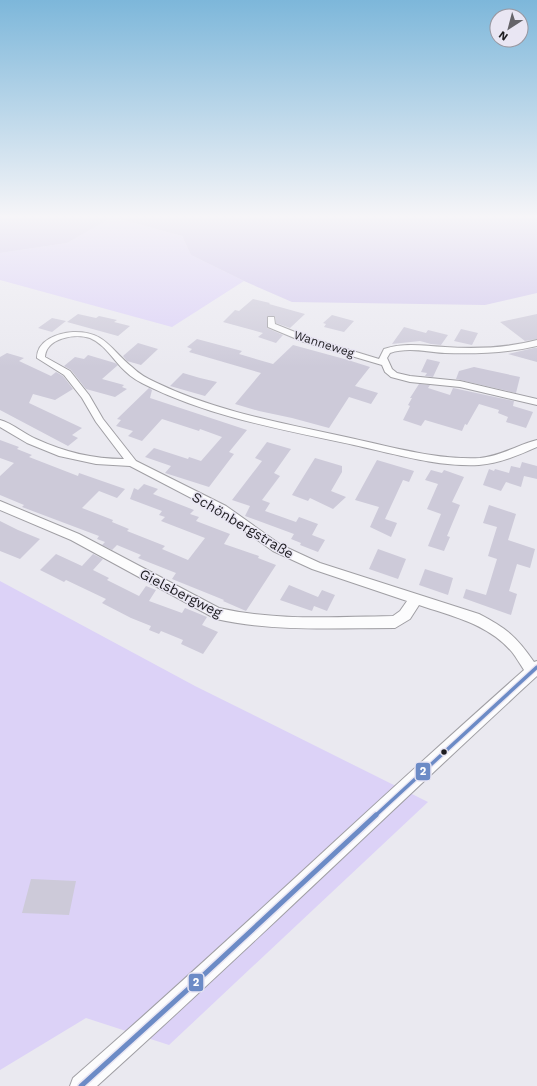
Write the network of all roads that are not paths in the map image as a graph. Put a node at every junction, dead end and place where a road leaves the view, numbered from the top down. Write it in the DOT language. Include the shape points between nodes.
graph roads {
  1 [pos="271,319"];
  2 [pos="537,343"];
  3 [pos="384,363"];
  4 [pos="537,402"];
  5 [pos="0,424"];
  6 [pos="537,443"];
  7 [pos="132,463"];
  8 [pos="0,505"];
  9 [pos="415,600"];
  10 [pos="535,669"];
  11 [pos="81,1086"];
  1 -- 3 [label="street, Wanneweg" via="271,325 307,340"];
  2 -- 3 [label="street" via="491,350 446,350 404,346 387,351 383,358"];
  3 -- 4 [label="street" via="394,375 460,384"];
  5 -- 7 [label="street" via="64,454 107,464"];
  6 -- 7 [label="street, Schönbergstraße" via="491,460 450,461 417,456 266,422 184,398 146,381 130,370 99,339 89,334 64,335 44,345 41,358 67,372"];
  7 -- 9 [label="street, Schönbergstraße" via="222,509 264,540 298,558"];
  8 -- 9 [label="street, Gielsbergweg" via="75,537 216,613 238,619 260,622 395,622 405,615"];
  9 -- 10 [label="street, Schönbergstraße" via="474,618 497,630"];
  10 -- 11 [label="street" via="168,1009"];
}
